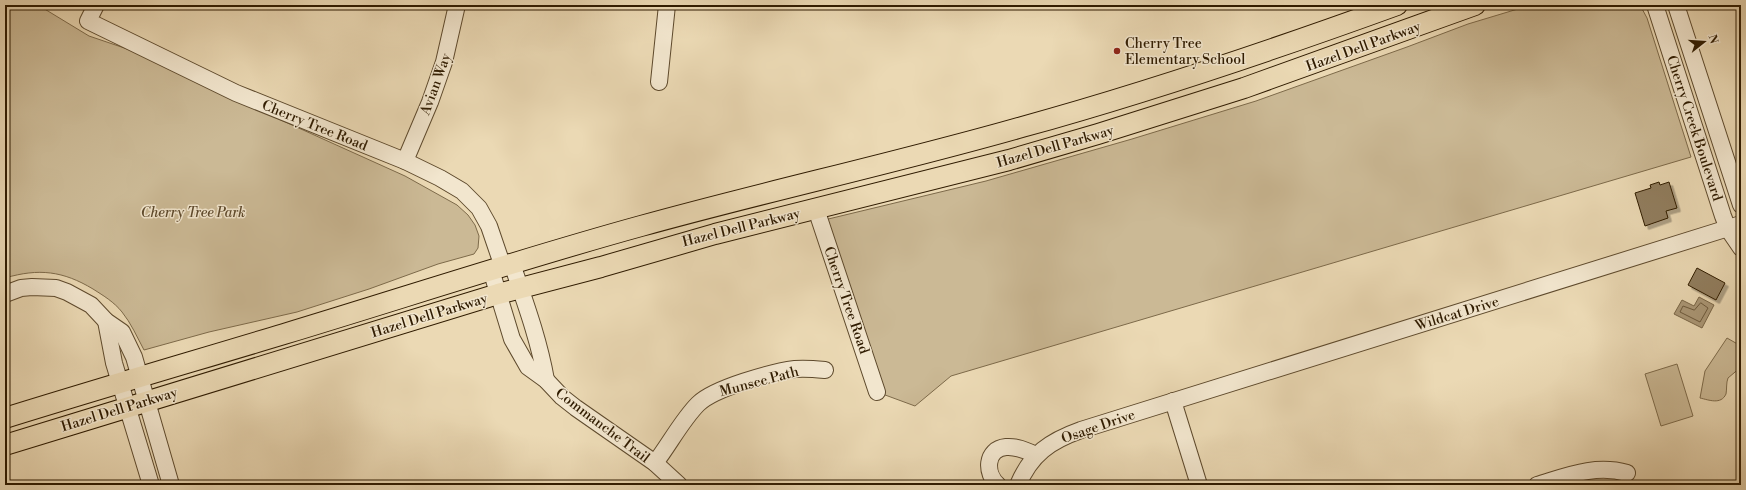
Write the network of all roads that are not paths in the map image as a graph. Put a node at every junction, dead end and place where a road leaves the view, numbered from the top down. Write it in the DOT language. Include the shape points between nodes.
graph roads {
  1 [pos="96,5"];
  2 [pos="457,5"];
  3 [pos="667,5"];
  4 [pos="1397,5"];
  5 [pos="1475,5"];
  6 [pos="1655,5"];
  7 [pos="1676,5"];
  8 [pos="659,82"];
  9 [pos="405,162"];
  10 [pos="1741,205"];
  11 [pos="816,209"];
  12 [pos="1734,227"];
  13 [pos="1741,248"];
  14 [pos="502,267"];
  15 [pos="520,288"];
  16 [pos="5,294"];
  17 [pos="498,294"];
  18 [pos="106,321"];
  19 [pos="825,370"];
  20 [pos="139,376"];
  21 [pos="546,380"];
  22 [pos="120,382"];
  23 [pos="878,392"];
  24 [pos="146,401"];
  25 [pos="1173,401"];
  26 [pos="127,408"];
  27 [pos="5,418"];
  28 [pos="5,445"];
  29 [pos="1036,455"];
  30 [pos="655,464"];
  31 [pos="1627,473"];
  32 [pos="151,485"];
  33 [pos="170,485"];
  34 [pos="679,485"];
  35 [pos="998,485"];
  36 [pos="1018,485"];
  37 [pos="1199,485"];
  38 [pos="1537,485"];
  1 -- 9 [label="street, Cherry Tree Road" via="88,21 236,93"];
  2 -- 9 [label="street, Avian Way" via="442,69"];
  3 -- 8 [label="street"];
  4 -- 14 [label="main road, Hazel Dell Parkway" via="1293,42 1091,107 966,142 712,206"];
  5 -- 11 [label="main road, Hazel Dell Parkway" via="1244,88 1098,134 1009,160"];
  6 -- 12 [label="street, Cherry Creek Boulevard"];
  7 -- 10 [label="street, Cherry Creek Boulevard"];
  9 -- 14 [label="street, Cherry Tree Road" via="462,191 479,208 489,226"];
  11 -- 15 [label="main road, Hazel Dell Parkway" via="707,236"];
  11 -- 23 [label="street, Cherry Tree Road"];
  12 -- 13 [label="street, Cherry Creek Boulevard"];
  12 -- 25 [label="street, Wildcat Drive"];
  14 -- 15 [label="street, Commanche Trail"];
  14 -- 17 [label="street, Commanche Trail"];
  14 -- 20 [label="main road, Hazel Dell Parkway"];
  15 -- 17 [label="main road, Hazel Dell Parkway"];
  15 -- 21 [label="street, Commanche Trail"];
  16 -- 18 [label="street" via="27,288 56,288 86,302"];
  17 -- 21 [label="street, Commanche Trail" via="516,348 528,367"];
  17 -- 24 [label="main road, Hazel Dell Parkway"];
  18 -- 20 [label="street" via="122,332 134,357"];
  18 -- 22 [label="street"];
  19 -- 30 [label="street, Munsee Path" via="794,369 712,394 698,404"];
  20 -- 22 [label="main road, Hazel Dell Parkway"];
  20 -- 24 [label="street"];
  21 -- 30 [label="street, Commanche Trail" via="576,408"];
  22 -- 26 [label="street"];
  22 -- 27 [label="main road, Hazel Dell Parkway"];
  24 -- 26 [label="main road, Hazel Dell Parkway"];
  24 -- 33 [label="street"];
  25 -- 29 [label="street, Osage Drive" via="1069,435"];
  25 -- 37 [label="street"];
  26 -- 28 [label="main road, Hazel Dell Parkway"];
  26 -- 32 [label="street"];
  29 -- 35 [label="street" via="1014,447 1004,447 997,451 988,464 990,476"];
  29 -- 36 [label="street, Osage Drive"];
  30 -- 34 [label="street, Commanche Trail"];
  31 -- 38 [label="street" via="1614,469 1591,470"];
}
